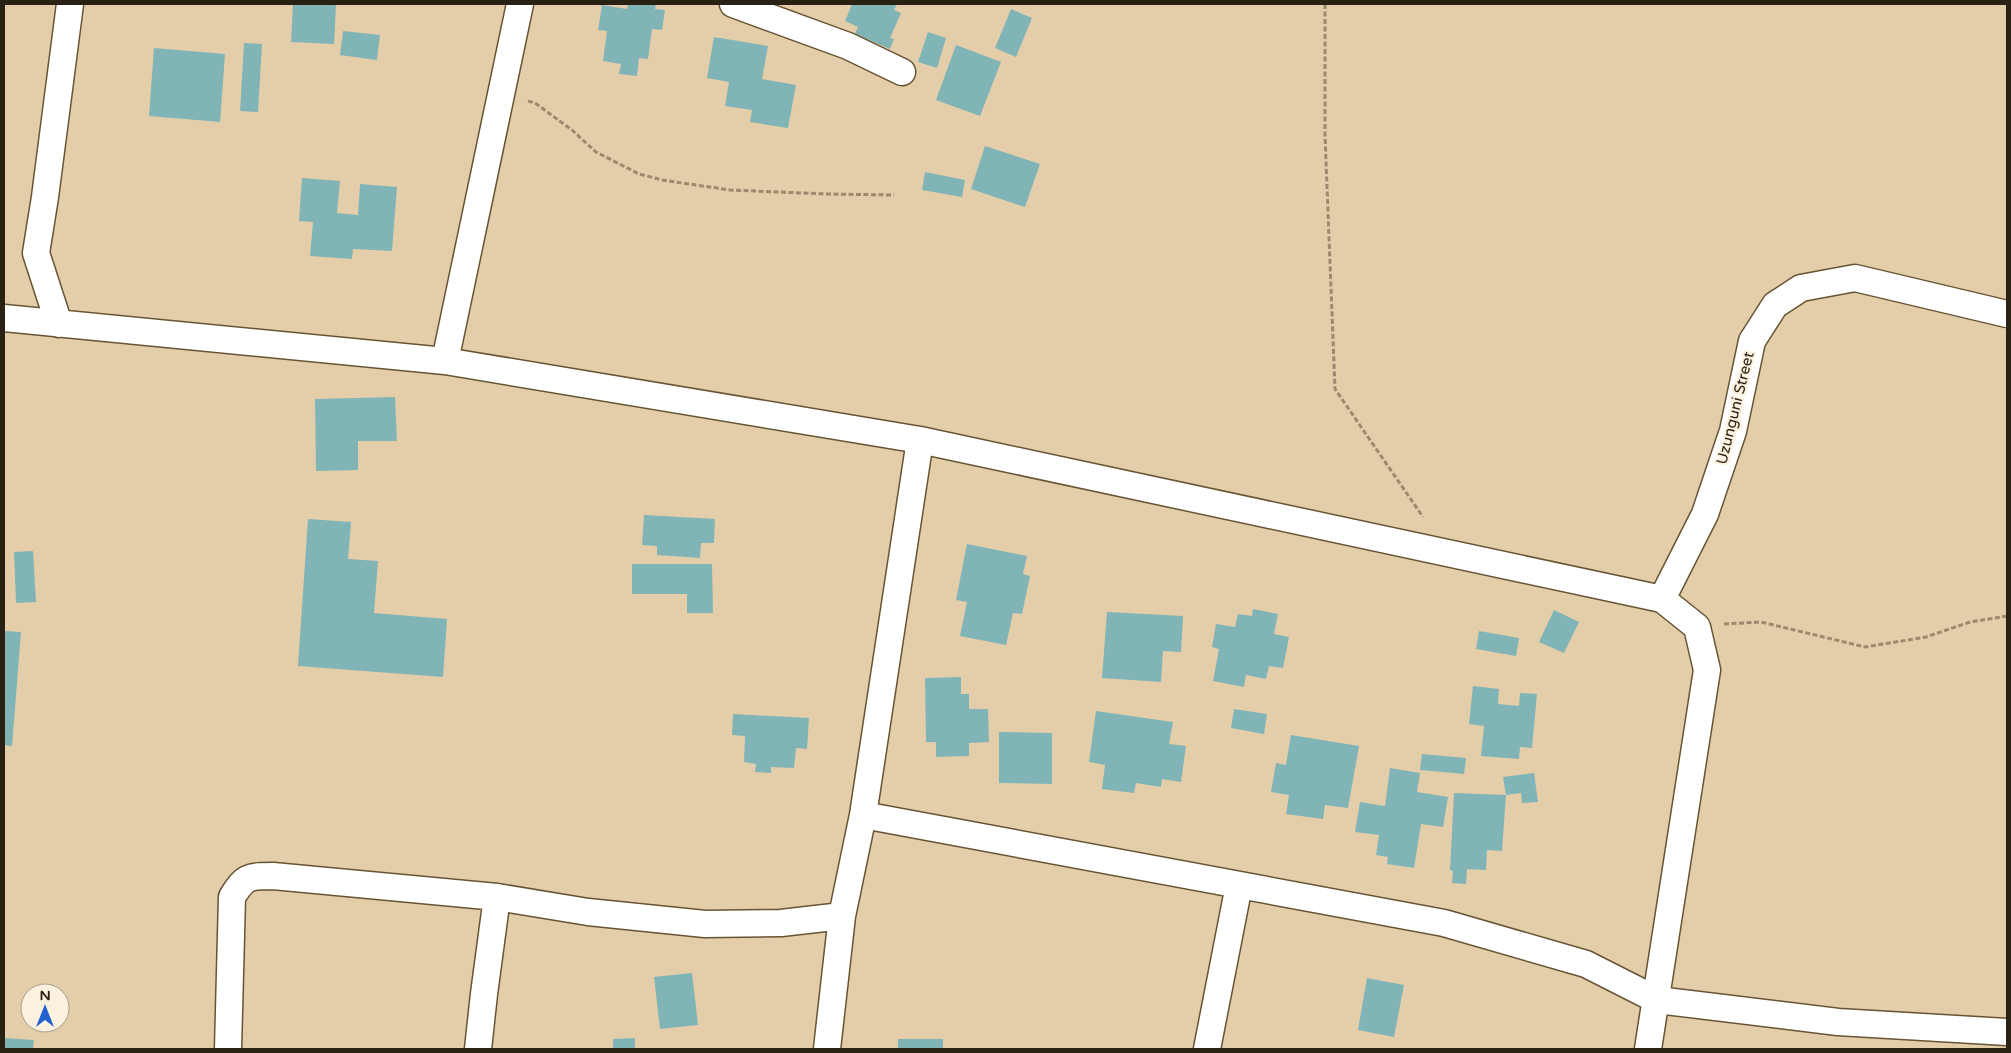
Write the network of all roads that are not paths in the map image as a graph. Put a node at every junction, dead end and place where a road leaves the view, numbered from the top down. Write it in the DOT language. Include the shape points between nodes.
graph roads {
  1 [pos="70,4"];
  2 [pos="520,4"];
  3 [pos="732,4"];
  4 [pos="902,72"];
  5 [pos="2007,314"];
  6 [pos="4,318"];
  7 [pos="59,324"];
  8 [pos="445,361"];
  9 [pos="920,440"];
  10 [pos="1662,598"];
  11 [pos="864,815"];
  12 [pos="1239,885"];
  13 [pos="497,897"];
  14 [pos="842,916"];
  15 [pos="1657,1000"];
  16 [pos="2007,1032"];
  17 [pos="228,1049"];
  18 [pos="478,1049"];
  19 [pos="827,1049"];
  20 [pos="1207,1049"];
  21 [pos="1648,1049"];
  1 -- 7 [label="street" via="36,253"];
  2 -- 8 [label="street"];
  3 -- 4 [label="street" via="848,46"];
  5 -- 10 [label="street, Uzunguni Street" via="1855,278 1802,288 1775,306 1752,341 1733,430 1705,514"];
  6 -- 7 [label="street"];
  7 -- 8 [label="street"];
  8 -- 9 [label="street"];
  9 -- 10 [label="street"];
  9 -- 11 [label="street"];
  10 -- 15 [label="street" via="1696,627 1707,670"];
  11 -- 12 [label="street"];
  11 -- 14 [label="street"];
  12 -- 15 [label="street" via="1444,923 1586,964"];
  12 -- 20 [label="street"];
  13 -- 14 [label="street" via="588,912 705,924 781,923"];
  13 -- 17 [label="street" via="273,876 255,876 241,881 232,897"];
  13 -- 18 [label="street"];
  14 -- 19 [label="street"];
  15 -- 16 [label="street" via="1838,1022"];
  15 -- 21 [label="street"];
}
